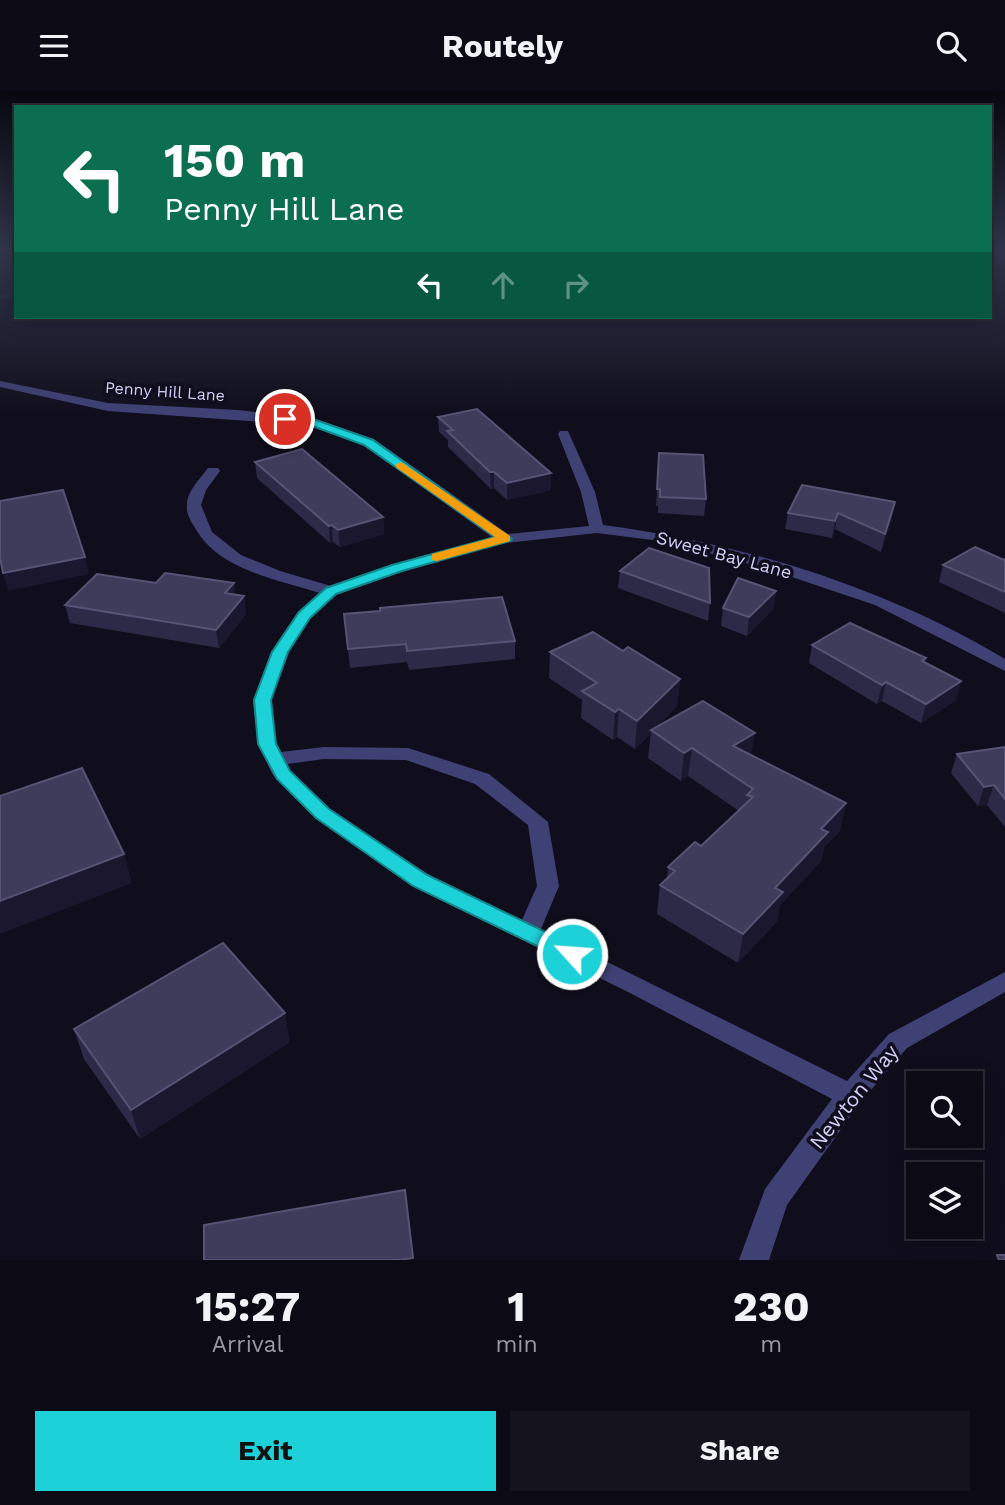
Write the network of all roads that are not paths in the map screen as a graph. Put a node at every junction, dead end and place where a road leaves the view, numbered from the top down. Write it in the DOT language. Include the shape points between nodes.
graph roads {
  1 [pos="0,384"];
  2 [pos="33,390"];
  3 [pos="0,394"];
  4 [pos="564,434"];
  5 [pos="213,471"];
  6 [pos="597,529"];
  7 [pos="505,539"];
  8 [pos="331,591"];
  9 [pos="1005,666"];
  10 [pos="275,759"];
  11 [pos="527,932"];
  12 [pos="1005,981"];
  13 [pos="850,1096"];
  14 [pos="754,1260"];
  1 -- 2 [label="street, Penny Hill Lane"];
  2 -- 3 [label="street"];
  2 -- 7 [label="street, Penny Hill Lane" via="108,407 309,421 369,442"];
  4 -- 6 [label="street" via="588,492"];
  5 -- 8 [label="street" via="193,505 209,541 240,562"];
  6 -- 7 [label="street, Sweet Bay Lane"];
  6 -- 9 [label="street, Sweet Bay Lane" via="669,538 804,576 881,602"];
  7 -- 8 [label="street, Sweet Bay Lane"];
  8 -- 10 [label="street, Sweet Bay Lane" via="304,615 280,652 262,700 267,744"];
  10 -- 11 [label="street, Sweet Bay Lane" via="283,775 322,813 398,866"];
  10 -- 11 [label="street" via="324,753 408,754 482,779 538,822 548,886"];
  11 -- 13 [label="street, Sweet Bay Lane"];
  12 -- 13 [label="street, Newton Way" via="898,1041"];
  13 -- 14 [label="street, Newton Way" via="775,1198"];
}
